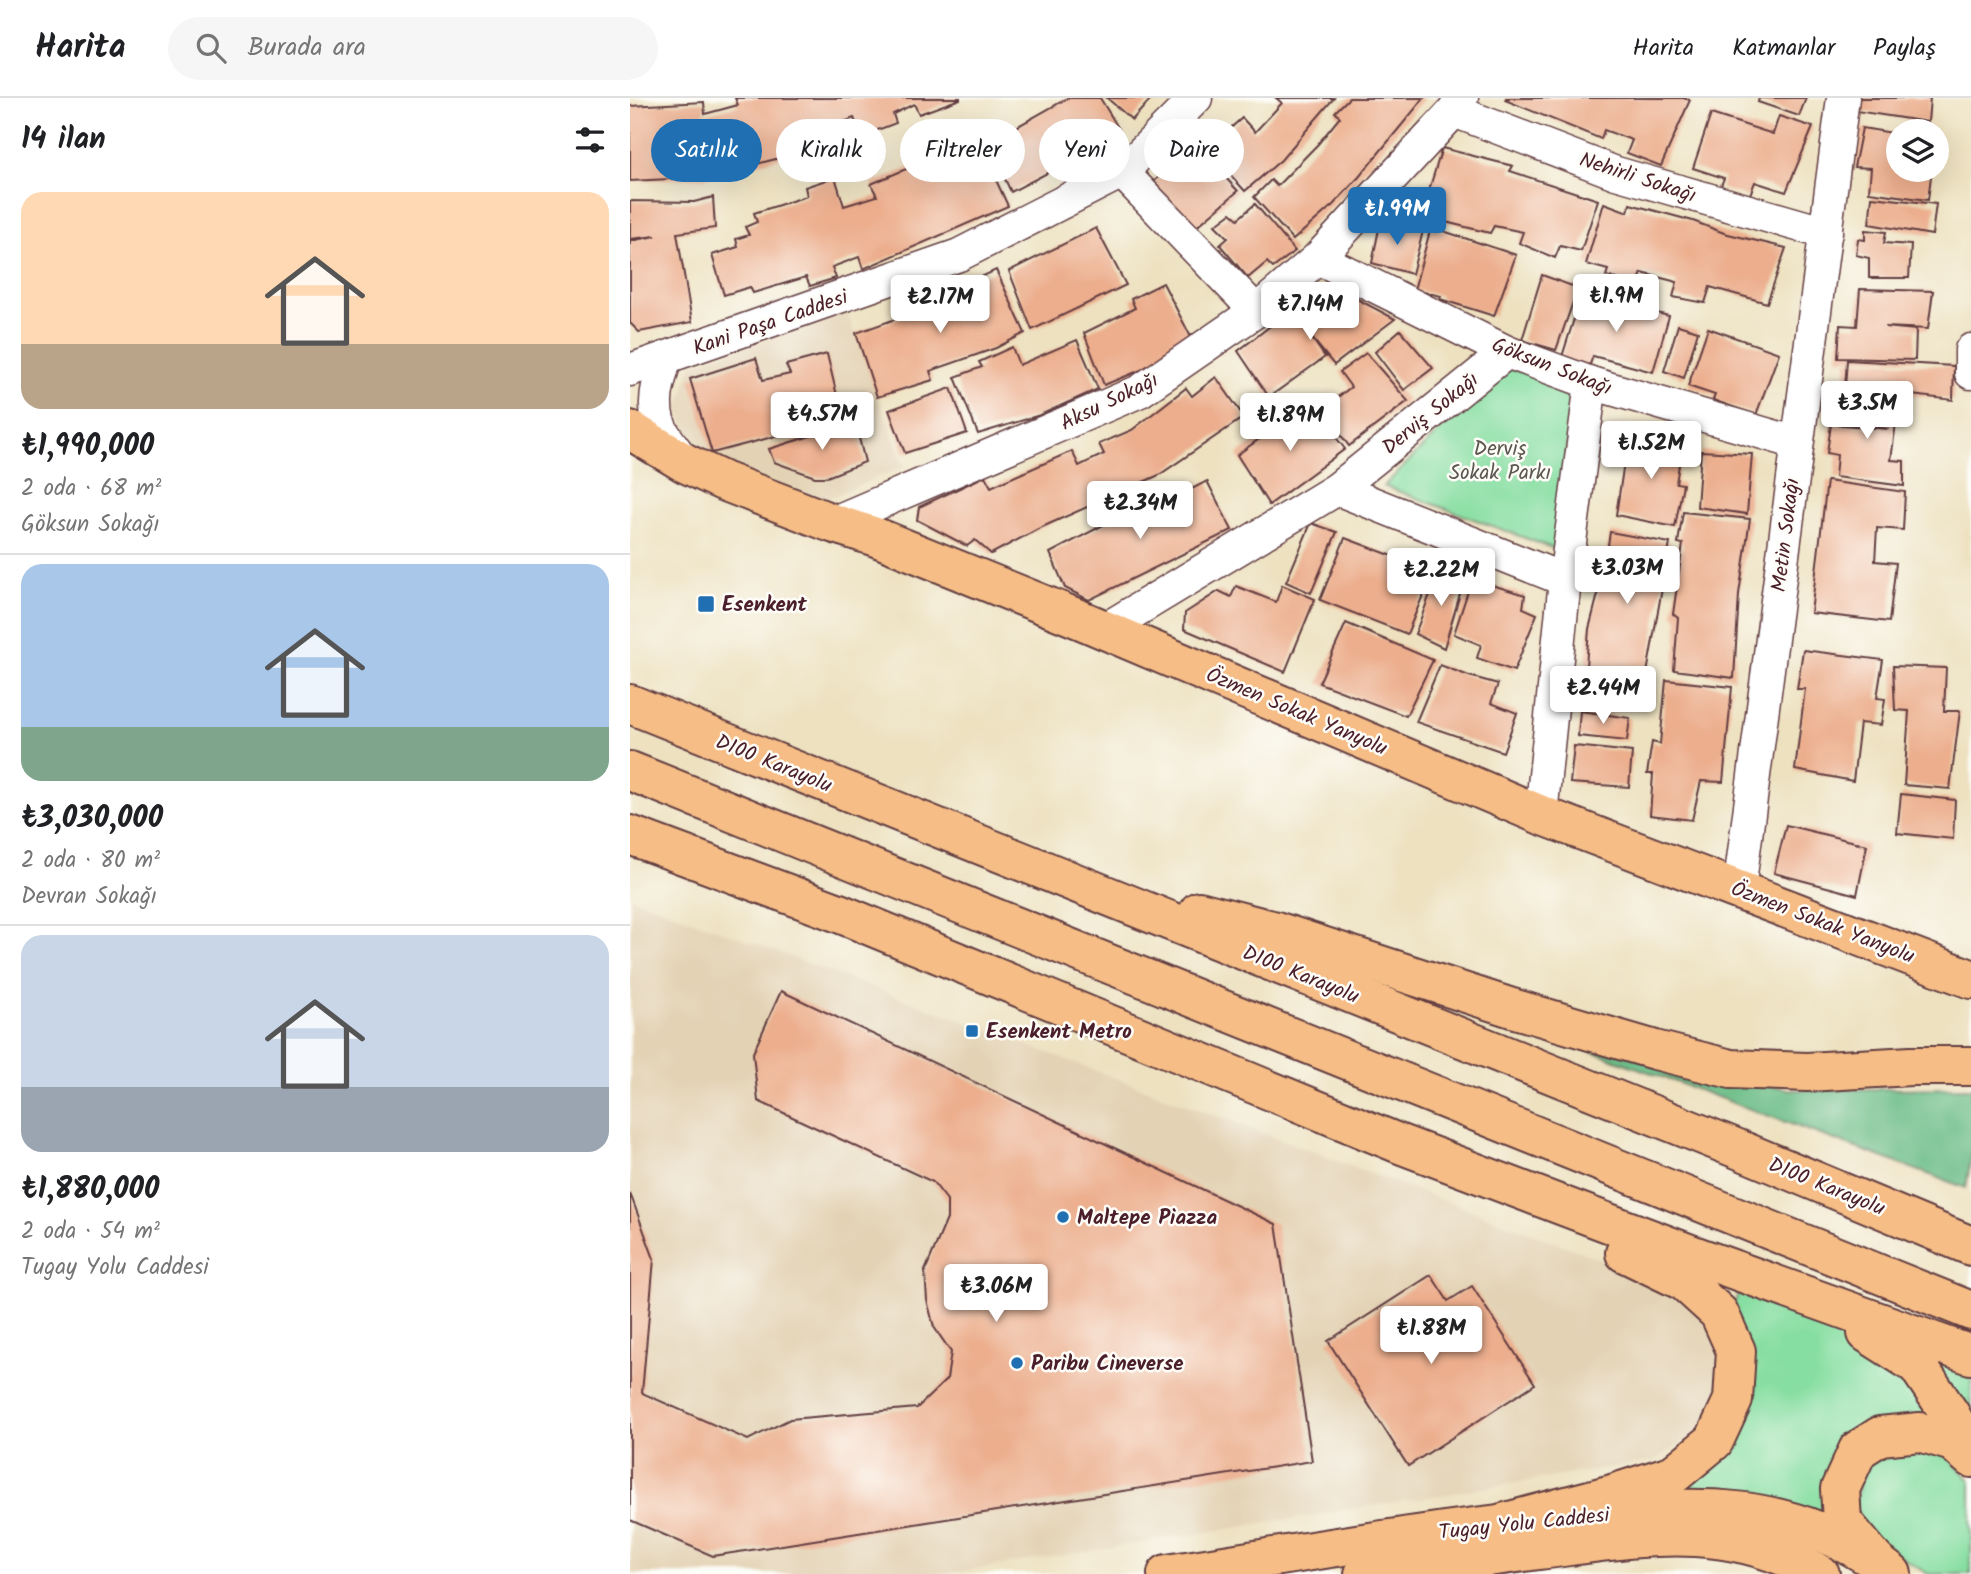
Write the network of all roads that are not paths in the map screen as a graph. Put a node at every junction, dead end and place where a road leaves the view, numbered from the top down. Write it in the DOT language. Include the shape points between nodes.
graph roads {
  1 [pos="1196,98"];
  2 [pos="1843,98"];
  3 [pos="1458,104"];
  4 [pos="1130,164"];
  5 [pos="1130,180"];
  6 [pos="1102,182"];
  7 [pos="1826,233"];
  8 [pos="1318,258"];
  9 [pos="1256,311"];
  10 [pos="1971,350"];
  11 [pos="1507,352"];
  12 [pos="666,358"];
  13 [pos="630,370"];
  14 [pos="1971,373"];
  15 [pos="1591,383"];
  16 [pos="630,430"];
  17 [pos="1797,443"];
  18 [pos="685,463"];
  19 [pos="1337,489"];
  20 [pos="832,523"];
  21 [pos="1564,580"];
  22 [pos="1104,630"];
  23 [pos="630,704"];
  24 [pos="630,771"];
  25 [pos="630,815"];
  26 [pos="1541,815"];
  27 [pos="630,835"];
  28 [pos="1044,871"];
  29 [pos="1739,890"];
  30 [pos="839,913"];
  31 [pos="1971,979"];
  32 [pos="1971,1066"];
  33 [pos="1400,1144"];
  34 [pos="1971,1246"];
  35 [pos="1693,1255"];
  36 [pos="1971,1311"];
  37 [pos="1971,1355"];
  38 [pos="1971,1452"];
  39 [pos="1971,1458"];
  40 [pos="1502,1523"];
  41 [pos="1883,1567"];
  42 [pos="1167,1574"];
  43 [pos="1364,1574"];
  44 [pos="1820,1574"];
  1 -- 4 [label="street, Kani Paşa Caddesi"];
  2 -- 7 [label="street, Metin Sokağı"];
  3 -- 7 [label="street, Nehirli Sokağı" via="1616,173"];
  3 -- 8 [label="street, Aksu Sokağı"];
  5 -- 9 [label="street"];
  6 -- 12 [label="street, Kani Paşa Caddesi" via="959,255"];
  7 -- 17 [label="street, Metin Sokağı"];
  8 -- 9 [label="street, Aksu Sokağı"];
  8 -- 11 [label="street, Göksun Sokağı"];
  9 -- 20 [label="street, Aksu Sokağı" via="1140,391"];
  10 -- 14 [label="street"];
  11 -- 15 [label="street, Göksun Sokağı"];
  11 -- 19 [label="street, Derviş Sokağı"];
  12 -- 13 [label="street, Kani Paşa Caddesi"];
  12 -- 18 [label="street, Kani Paşa Caddesi" via="656,387 656,408 661,427"];
  15 -- 17 [label="street, Göksun Sokağı"];
  15 -- 21 [label="street"];
  16 -- 18 [label="main road, Özmen Sokak Yanyolu"];
  17 -- 29 [label="street, Metin Sokağı"];
  18 -- 20 [label="main road, Özmen Sokak Yanyolu"];
  19 -- 21 [label="street"];
  19 -- 22 [label="street, Derviş Sokağı"];
  20 -- 22 [label="main road, Özmen Sokak Yanyolu"];
  21 -- 26 [label="street"];
  22 -- 26 [label="main road, Özmen Sokak Yanyolu"];
  23 -- 28 [label="main road, D100 Karayolu"];
  24 -- 36 [label="main road"];
  25 -- 30 [label="main road"];
  26 -- 29 [label="main road, Özmen Sokak Yanyolu"];
  27 -- 30 [label="main road"];
  28 -- 32 [label="main road" via="1276,931 1512,1008 1731,1069 1807,1072"];
  28 -- 34 [label="main road, D100 Karayolu"];
  29 -- 31 [label="main road, Özmen Sokak Yanyolu"];
  30 -- 33 [label="main road"];
  33 -- 35 [label="main road"];
  33 -- 40 [label="main road" via="1685,1282 1719,1313 1736,1351 1733,1400 1714,1441 1674,1474"];
  35 -- 37 [label="main road"];
  35 -- 38 [label="main road" via="1858,1327 1917,1365"];
  39 -- 41 [label="main road" via="1953,1442 1920,1432 1881,1436 1858,1450 1840,1489 1842,1521"];
  40 -- 41 [label="main road, Tugay Yolu Caddesi" via="1678,1508 1737,1511 1780,1518 1821,1532"];
  40 -- 42 [label="main road, Tugay Yolu Caddesi"];
  43 -- 44 [label="main road, Tugay Yolu Caddesi" via="1686,1534 1730,1539 1796,1560"];
}
